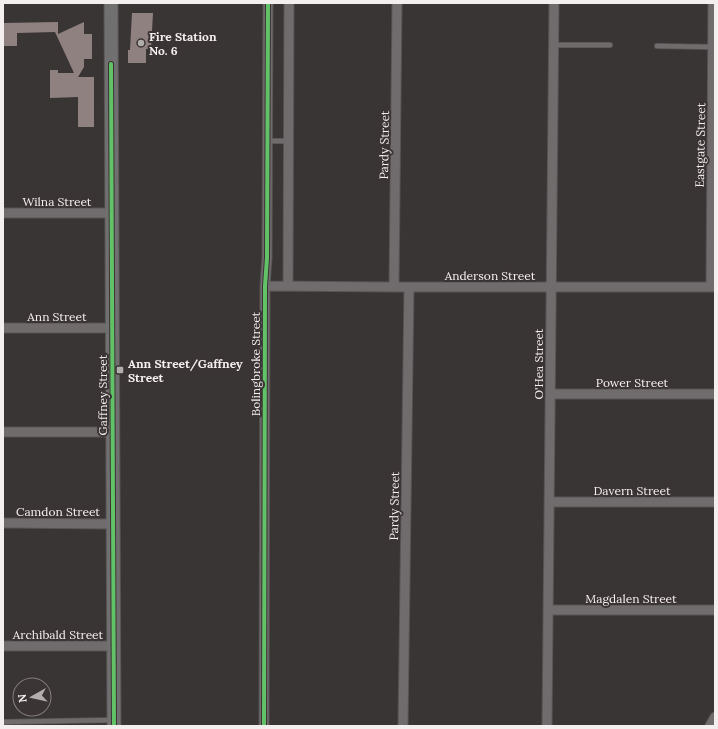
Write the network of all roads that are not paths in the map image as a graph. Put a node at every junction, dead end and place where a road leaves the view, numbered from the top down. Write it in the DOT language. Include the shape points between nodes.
graph roads {
  1 [pos="111,3"];
  2 [pos="268,3"];
  3 [pos="288,3"];
  4 [pos="397,3"];
  5 [pos="554,3"];
  6 [pos="713,3"];
  7 [pos="554,45"];
  8 [pos="610,45"];
  9 [pos="657,46"];
  10 [pos="714,53"];
  11 [pos="268,141"];
  12 [pos="288,141"];
  13 [pos="3,212"];
  14 [pos="112,212"];
  15 [pos="265,286"];
  16 [pos="288,286"];
  17 [pos="551,286"];
  18 [pos="394,287"];
  19 [pos="409,287"];
  20 [pos="713,287"];
  21 [pos="3,328"];
  22 [pos="112,328"];
  23 [pos="550,394"];
  24 [pos="715,394"];
  25 [pos="3,432"];
  26 [pos="112,432"];
  27 [pos="549,502"];
  28 [pos="715,502"];
  29 [pos="3,523"];
  30 [pos="113,524"];
  31 [pos="548,610"];
  32 [pos="715,610"];
  33 [pos="3,646"];
  34 [pos="113,646"];
  35 [pos="3,722"];
  36 [pos="114,723"];
  37 [pos="264,726"];
  38 [pos="404,726"];
  39 [pos="547,726"];
  1 -- 14 [label="main road, Gaffney Street"];
  2 -- 11 [label="street, Bolingbroke Street"];
  3 -- 12 [label="street"];
  4 -- 18 [label="street, Pardy Street"];
  5 -- 7 [label="street, O'Hea Street"];
  6 -- 10 [label="street, Eastgate Street"];
  7 -- 8 [label="lane"];
  7 -- 17 [label="street, O'Hea Street"];
  9 -- 10 [label="lane"];
  10 -- 20 [label="street, Eastgate Street"];
  11 -- 12 [label="lane"];
  11 -- 15 [label="street, Bolingbroke Street"];
  12 -- 16 [label="street"];
  13 -- 14 [label="street, Wilna Street"];
  14 -- 22 [label="main road, Gaffney Street"];
  15 -- 16 [label="street, Anderson Street"];
  15 -- 37 [label="street, Bolingbroke Street"];
  16 -- 18 [label="street, Anderson Street"];
  17 -- 19 [label="street, Anderson Street"];
  17 -- 20 [label="street, Anderson Street"];
  17 -- 23 [label="street, O'Hea Street"];
  18 -- 19 [label="street, Anderson Street"];
  19 -- 38 [label="street, Pardy Street"];
  21 -- 22 [label="street, Ann Street"];
  22 -- 26 [label="main road, Gaffney Street"];
  23 -- 24 [label="street, Power Street"];
  23 -- 27 [label="street, O'Hea Street"];
  25 -- 26 [label="street"];
  26 -- 30 [label="main road, Gaffney Street"];
  27 -- 28 [label="street, Davern Street"];
  27 -- 31 [label="street, O'Hea Street"];
  29 -- 30 [label="street, Camdon Street"];
  30 -- 34 [label="main road, Gaffney Street"];
  31 -- 32 [label="street, Magdalen Street"];
  31 -- 39 [label="street, O'Hea Street"];
  33 -- 34 [label="street, Archibald Street"];
  34 -- 36 [label="main road, Gaffney Street"];
  35 -- 36 [label="lane"];
}
